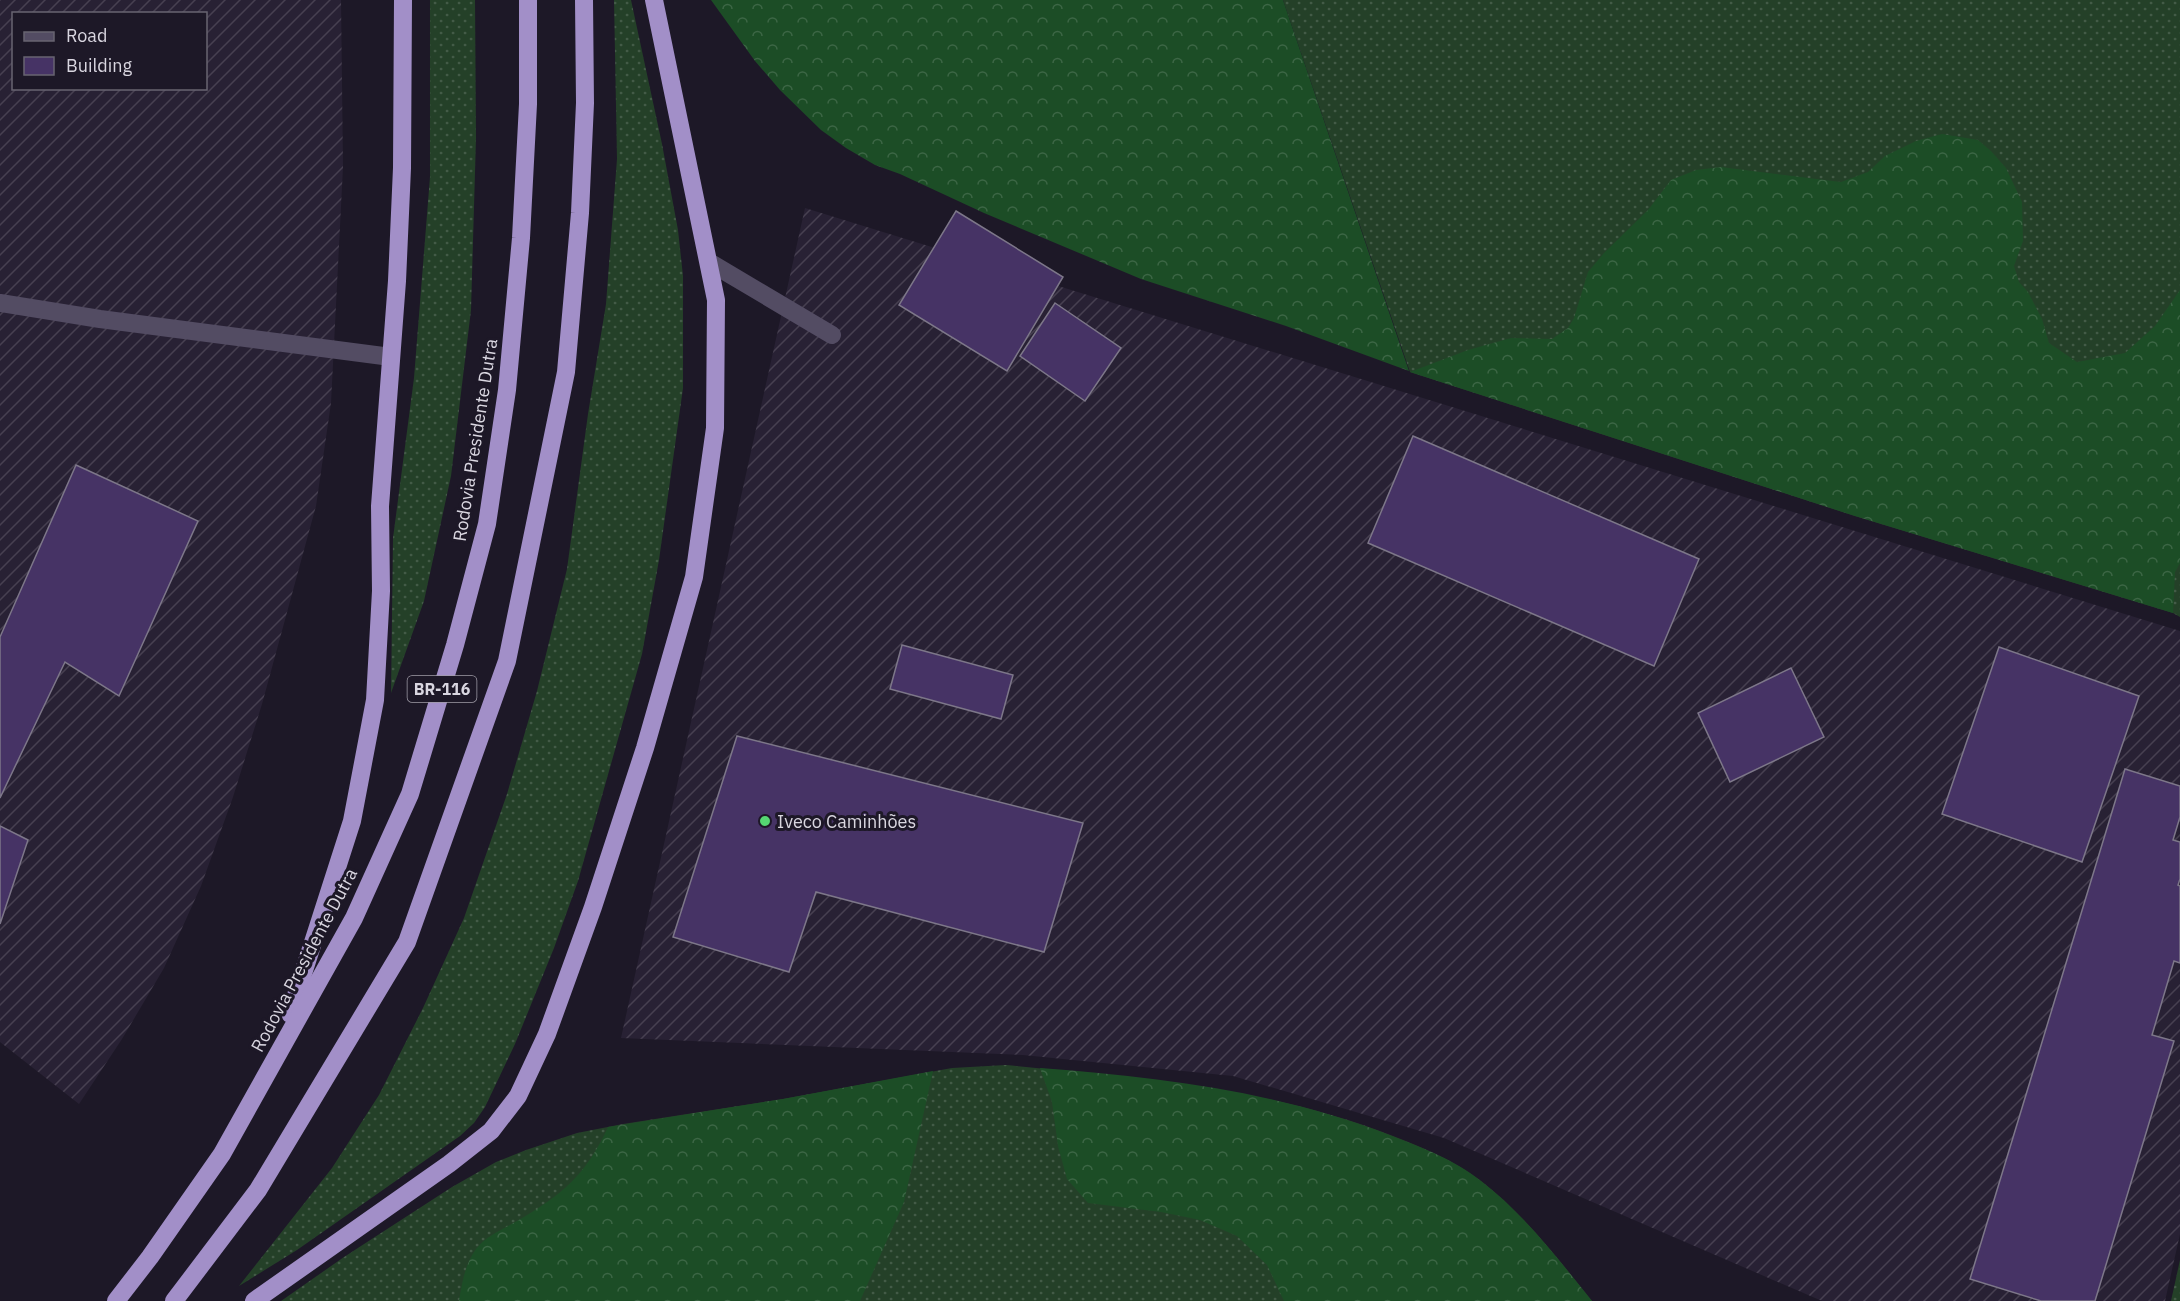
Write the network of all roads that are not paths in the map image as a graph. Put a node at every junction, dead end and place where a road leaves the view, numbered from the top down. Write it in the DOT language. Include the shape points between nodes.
graph roads {
  1 [pos="403,0"];
  2 [pos="528,0"];
  3 [pos="584,0"];
  4 [pos="654,0"];
  5 [pos="709,262"];
  6 [pos="0,303"];
  7 [pos="832,335"];
  8 [pos="391,357"];
  9 [pos="279,1051"];
  10 [pos="116,1301"];
  11 [pos="174,1301"];
  12 [pos="254,1301"];
  1 -- 8 [label="highway" via="402,168"];
  2 -- 9 [label="highway, Rodovia Presidente Dutra / BR-116" via="528,104 521,238 507,390 487,524 410,794 354,918"];
  3 -- 11 [label="highway, BR-116" via="580,213 566,372 507,661 407,942 258,1190"];
  4 -- 5 [label="highway"];
  5 -- 7 [label="lane"];
  5 -- 12 [label="highway" via="716,300 715,428 694,577 645,748 547,1034 518,1096 491,1131"];
  6 -- 8 [label="lane"];
  8 -- 9 [label="highway" via="380,506 381,591 375,700 352,821"];
  9 -- 10 [label="highway, Rodovia Presidente Dutra / BR-116" via="222,1154"];
}
